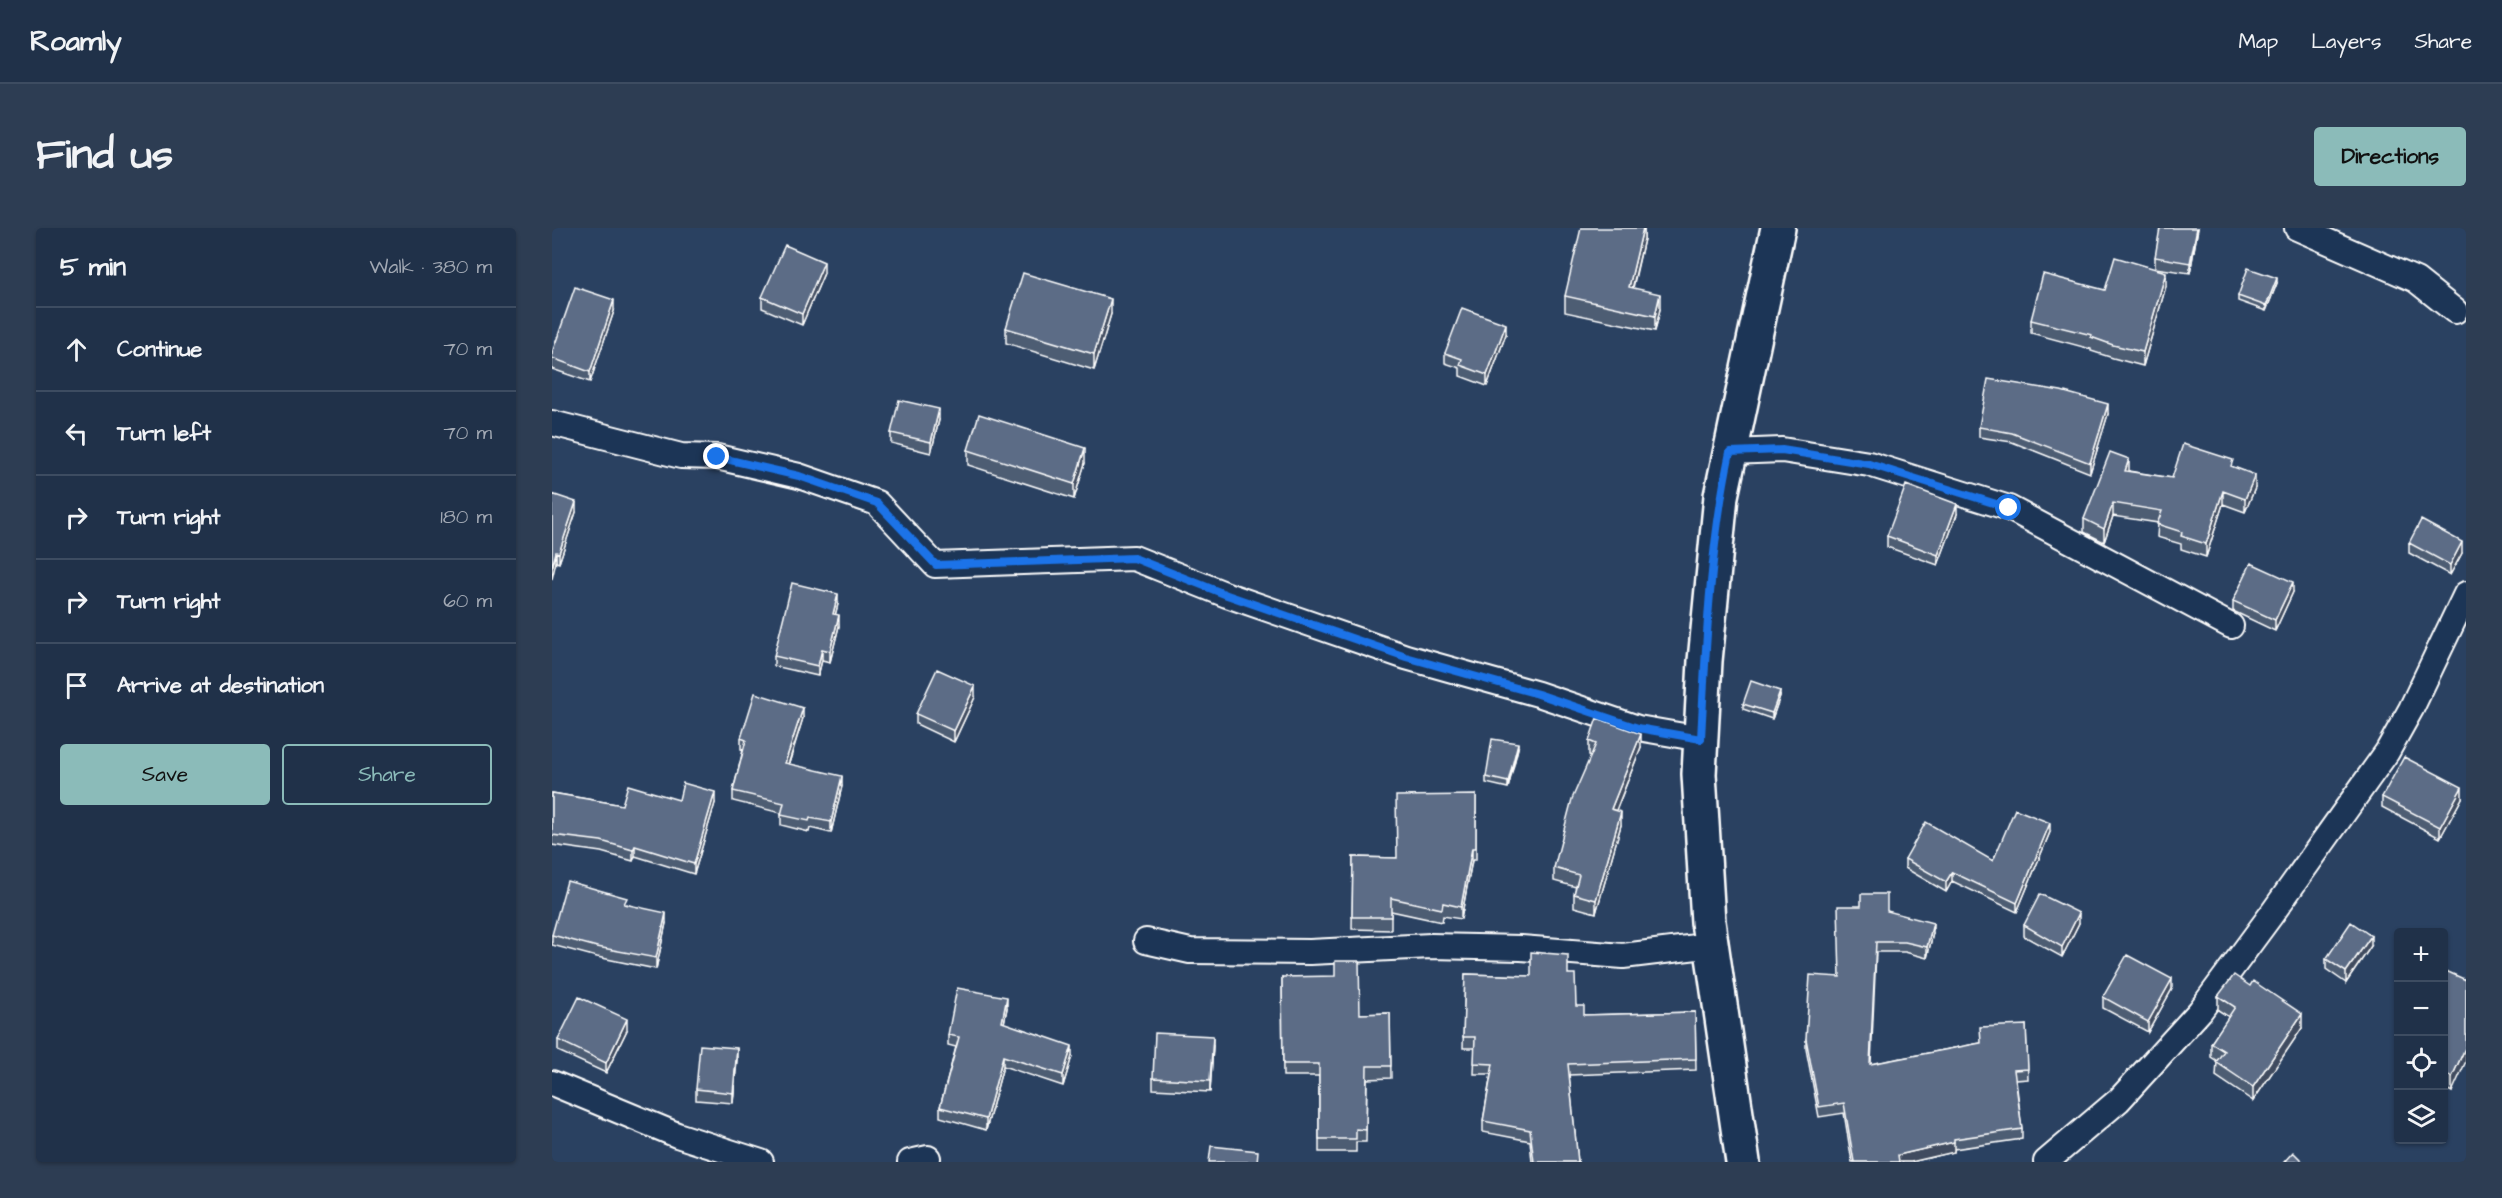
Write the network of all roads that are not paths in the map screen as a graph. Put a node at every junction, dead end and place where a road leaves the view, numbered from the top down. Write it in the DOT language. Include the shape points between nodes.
graph roads {
  1 [pos="1778,228"];
  2 [pos="2297,228"];
  3 [pos="2455,311"];
  4 [pos="552,423"];
  5 [pos="1730,452"];
  6 [pos="2466,594"];
  7 [pos="2231,626"];
  8 [pos="1701,739"];
  9 [pos="1146,941"];
  10 [pos="1713,945"];
  11 [pos="552,1083"];
  12 [pos="761,1162"];
  13 [pos="1743,1162"];
  14 [pos="2046,1162"];
  1 -- 5 [label="street"];
  2 -- 3 [label="street" via="2416,280"];
  4 -- 8 [label="street" via="681,456 717,457 799,476 877,503 936,565 1134,558 1406,657 1538,694 1638,728"];
  5 -- 7 [label="street" via="1782,450 1869,464 2009,508"];
  5 -- 8 [label="street" via="1714,557"];
  6 -- 14 [label="street" via="2387,752 2271,915 2200,1011 2120,1100"];
  8 -- 10 [label="street" via="1702,837"];
  9 -- 10 [label="street" via="1190,951 1310,952 1431,946 1623,956"];
  10 -- 13 [label="street"];
  11 -- 12 [label="street" via="677,1135"];
}
